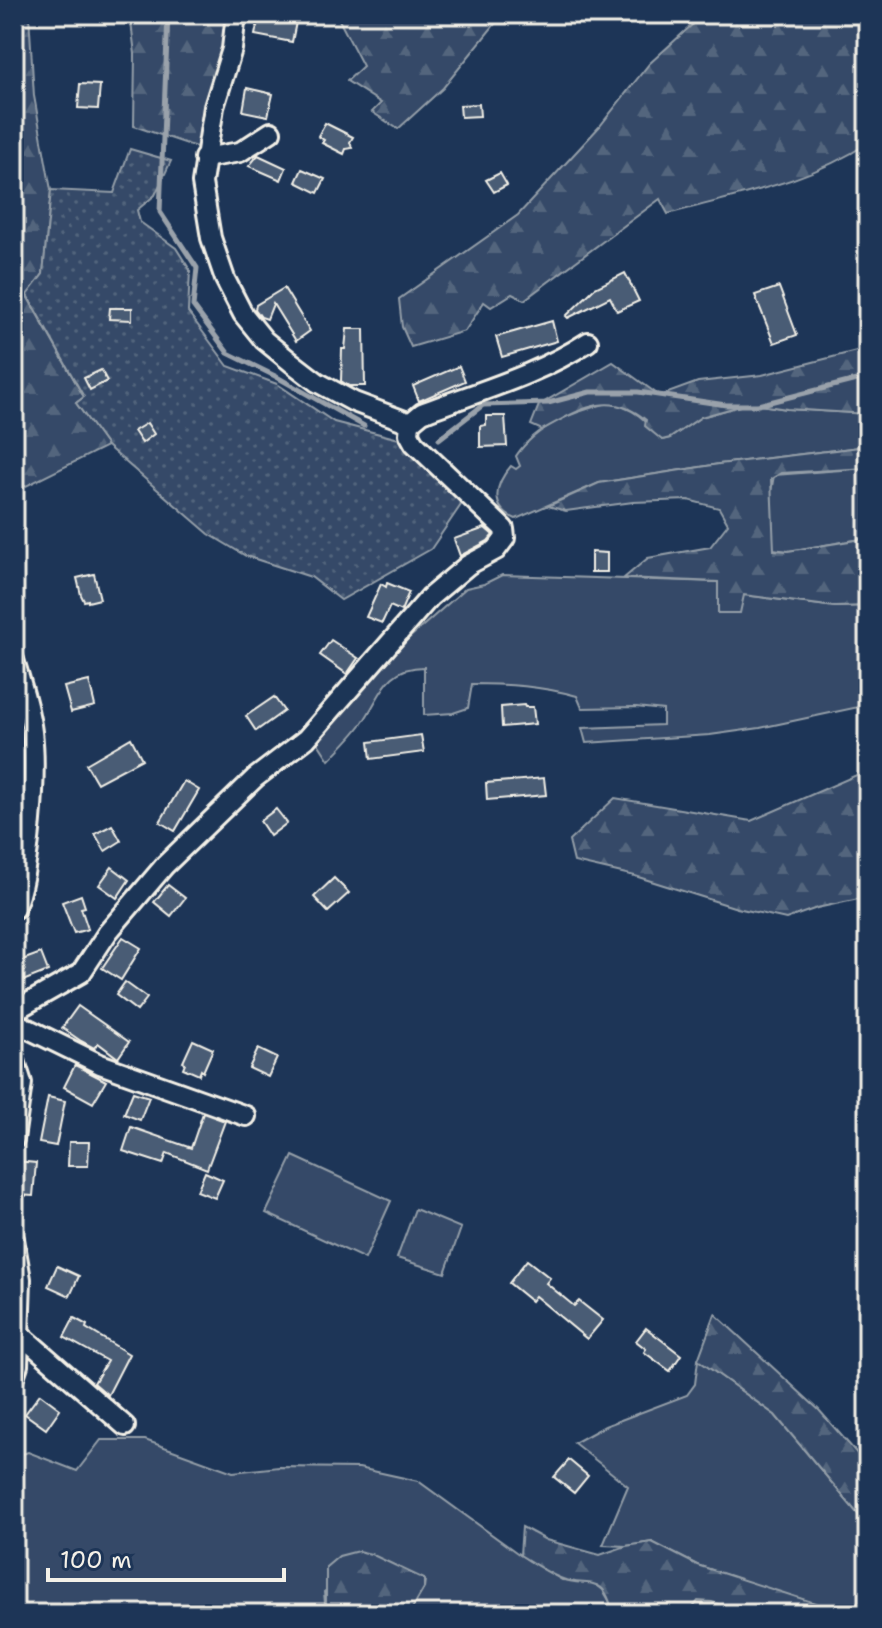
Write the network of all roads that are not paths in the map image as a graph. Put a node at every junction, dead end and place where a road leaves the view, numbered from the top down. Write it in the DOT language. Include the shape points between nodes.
graph roads {
  1 [pos="236,14"];
  2 [pos="271,132"];
  3 [pos="204,158"];
  4 [pos="588,342"];
  5 [pos="410,423"];
  6 [pos="14,660"];
  7 [pos="14,909"];
  8 [pos="14,1011"];
  9 [pos="14,1022"];
  10 [pos="14,1058"];
  11 [pos="246,1116"];
  12 [pos="14,1139"];
  13 [pos="14,1239"];
  14 [pos="20,1334"];
  15 [pos="14,1377"];
  16 [pos="125,1426"];
  1 -- 3 [label="street"];
  2 -- 3 [label="street" via="240,152"];
  3 -- 5 [label="street" via="202,183 211,238 243,314 264,340 317,382"];
  4 -- 5 [label="street" via="530,374 422,413"];
  5 -- 8 [label="street" via="414,443 504,529 505,538 430,597 306,739 255,778 165,865 81,973"];
  6 -- 7 [label="street" via="29,713 33,755 30,829"];
  9 -- 11 [label="street" via="100,1064"];
  10 -- 12 [label="street" via="22,1083"];
  13 -- 14 [label="street" via="21,1279"];
  14 -- 15 [label="street"];
  14 -- 16 [label="street"];
}
